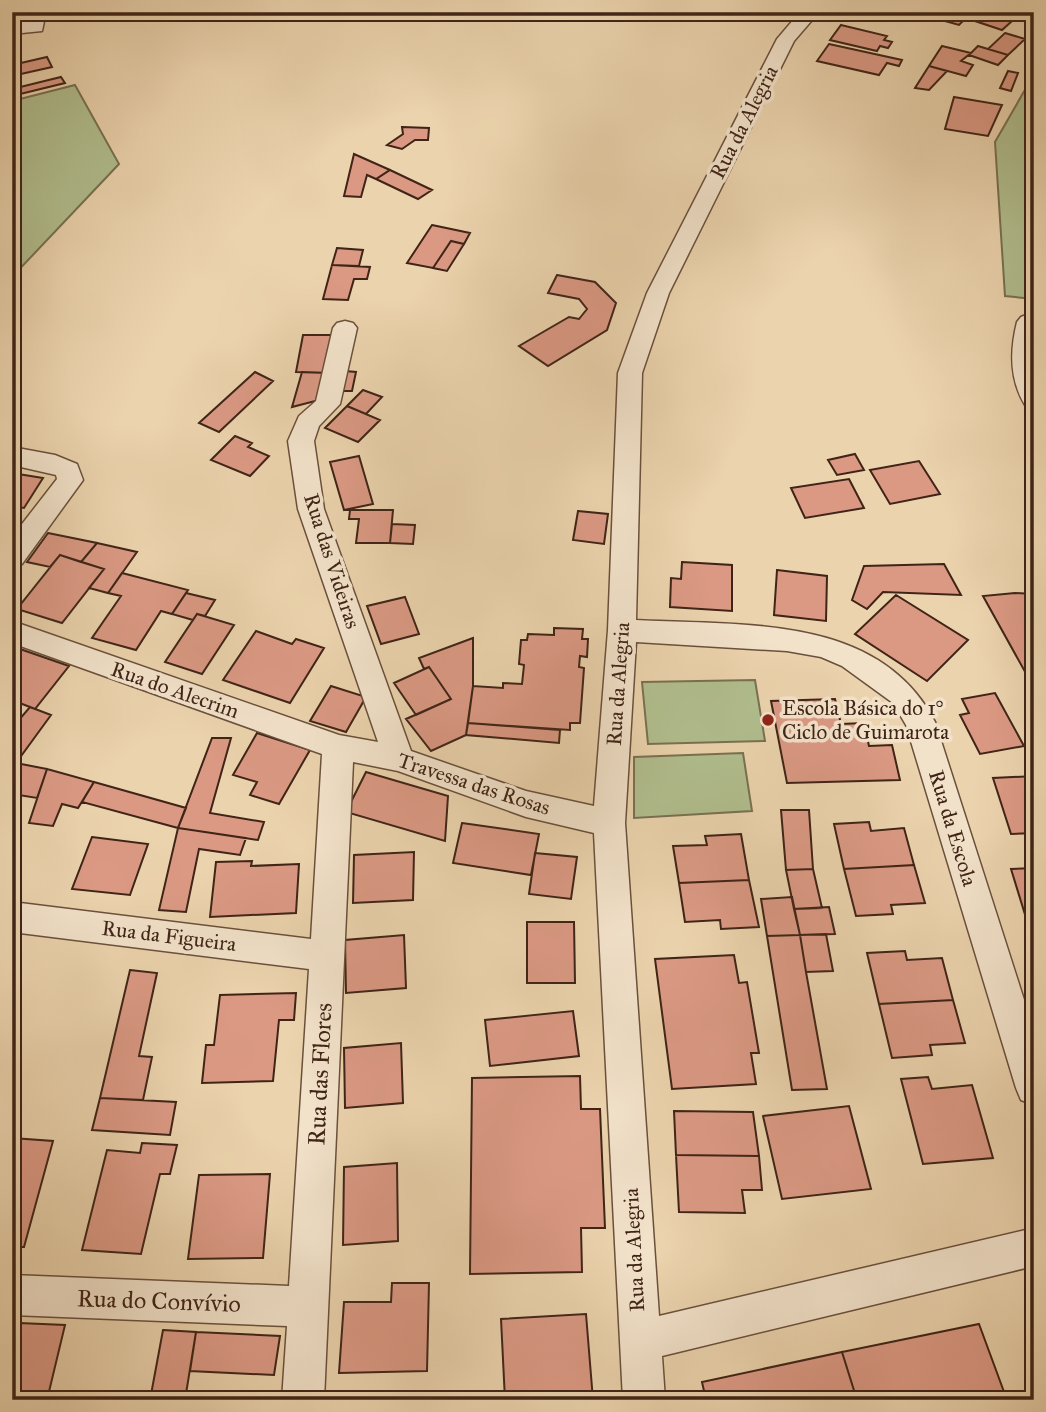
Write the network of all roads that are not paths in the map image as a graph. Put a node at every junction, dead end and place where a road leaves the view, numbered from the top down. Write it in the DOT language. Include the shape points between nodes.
graph roads {
  1 [pos="37,12"];
  2 [pos="810,12"];
  3 [pos="12,28"];
  4 [pos="1034,320"];
  5 [pos="345,328"];
  6 [pos="1034,399"];
  7 [pos="12,456"];
  8 [pos="12,557"];
  9 [pos="622,630"];
  10 [pos="12,632"];
  11 [pos="338,747"];
  12 [pos="399,759"];
  13 [pos="610,823"];
  14 [pos="12,917"];
  15 [pos="327,956"];
  16 [pos="1034,1088"];
  17 [pos="1034,1247"];
  18 [pos="12,1295"];
  19 [pos="306,1307"];
  20 [pos="639,1341"];
  21 [pos="303,1400"];
  22 [pos="644,1400"];
  1 -- 3 [label="street" via="35,27"];
  2 -- 9 [label="street, Rua da Alegria" via="786,39 658,293 639,345 631,373"];
  4 -- 6 [label="street" via="1026,334 1026,388"];
  5 -- 12 [label="street, Rua das Videiras" via="328,404 308,422 301,441 311,509"];
  7 -- 8 [label="street" via="55,464 68,470 70,480"];
  9 -- 13 [label="street, Rua da Alegria"];
  9 -- 16 [label="street, Rua da Escola" via="787,640 825,647 852,658 903,695 920,722"];
  10 -- 11 [label="street, Rua do Alecrim"];
  11 -- 12 [label="street, Travessa das Rosas"];
  11 -- 15 [label="street, Rua das Flores"];
  12 -- 13 [label="street, Travessa das Rosas" via="526,804"];
  13 -- 20 [label="street, Rua da Alegria"];
  14 -- 15 [label="street, Rua da Figueira"];
  15 -- 19 [label="street, Rua das Flores"];
  17 -- 20 [label="street"];
  18 -- 19 [label="street, Rua do Convívio"];
  19 -- 21 [label="street, Rua das Flores"];
  20 -- 22 [label="street, Rua da Alegria"];
}
